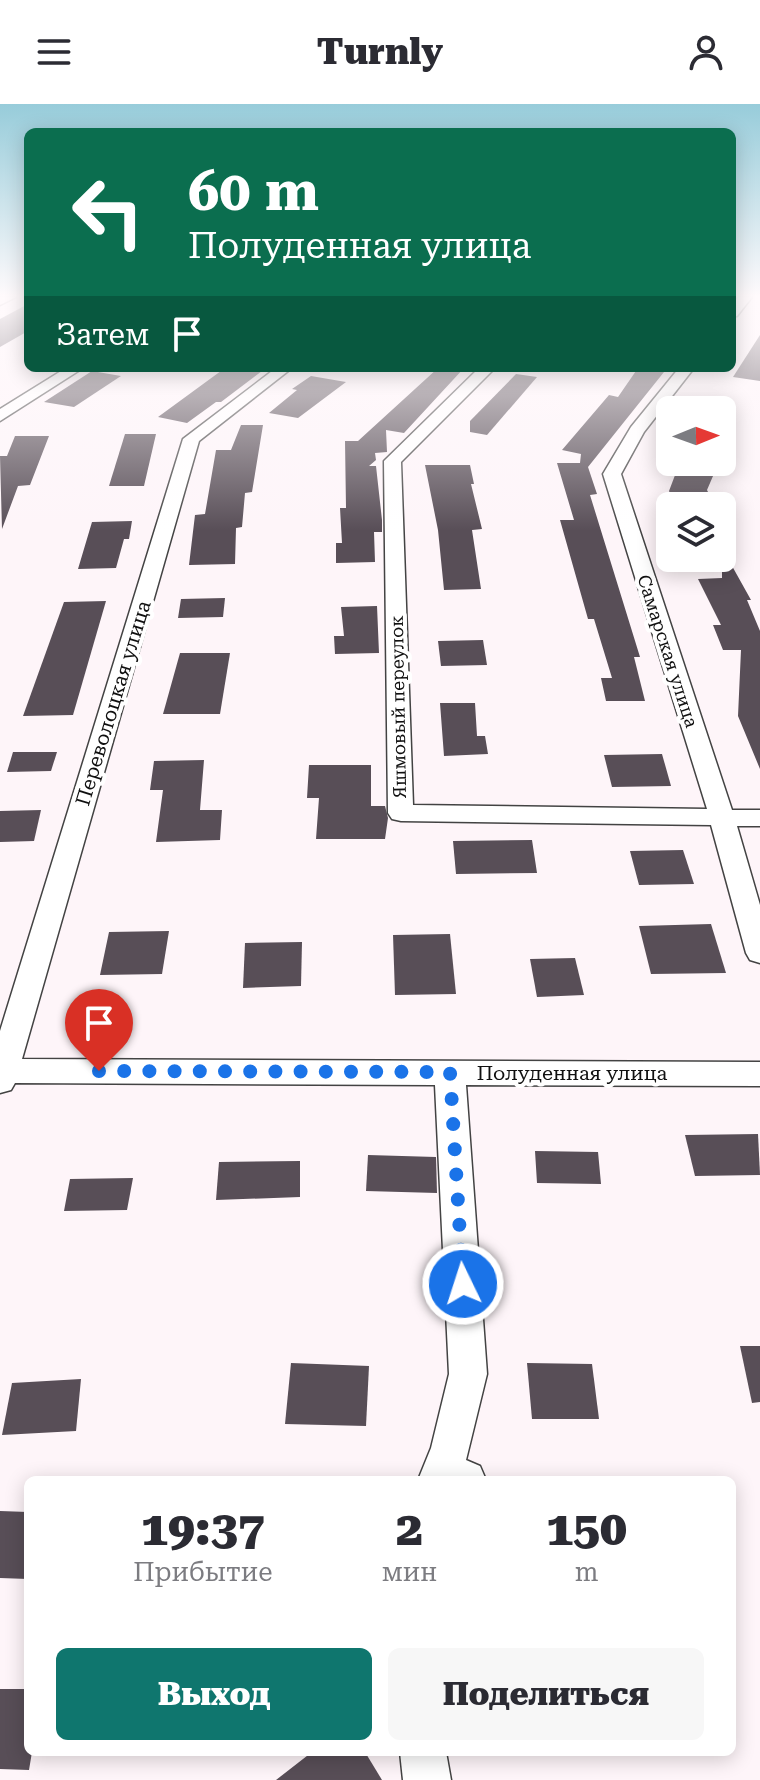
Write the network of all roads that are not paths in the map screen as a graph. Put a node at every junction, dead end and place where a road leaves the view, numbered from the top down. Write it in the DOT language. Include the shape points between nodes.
graph roads {
  1 [pos="64,375"];
  2 [pos="275,375"];
  3 [pos="481,375"];
  4 [pos="681,375"];
  5 [pos="2,411"];
  6 [pos="722,818"];
  7 [pos="760,818"];
  8 [pos="760,953"];
  9 [pos="450,1072"];
  10 [pos="1,1074"];
  11 [pos="760,1074"];
  12 [pos="440,1476"];
  13 [pos="424,1756"];
  14 [pos="427,1780"];
  1 -- 5 [label="street"];
  2 -- 10 [label="street, Переволоцкая улица" via="191,439"];
  3 -- 6 [label="street, Яшмовый переулок" via="392,461 401,813"];
  4 -- 6 [label="street, Самарская улица" via="637,430 612,474"];
  6 -- 7 [label="street"];
  6 -- 8 [label="street, Самарская улица"];
  9 -- 10 [label="street, Полуденная улица"];
  9 -- 11 [label="street, Полуденная улица"];
  9 -- 12 [label="street" via="468,1374"];
  13 -- 14 [label="street"];
}
